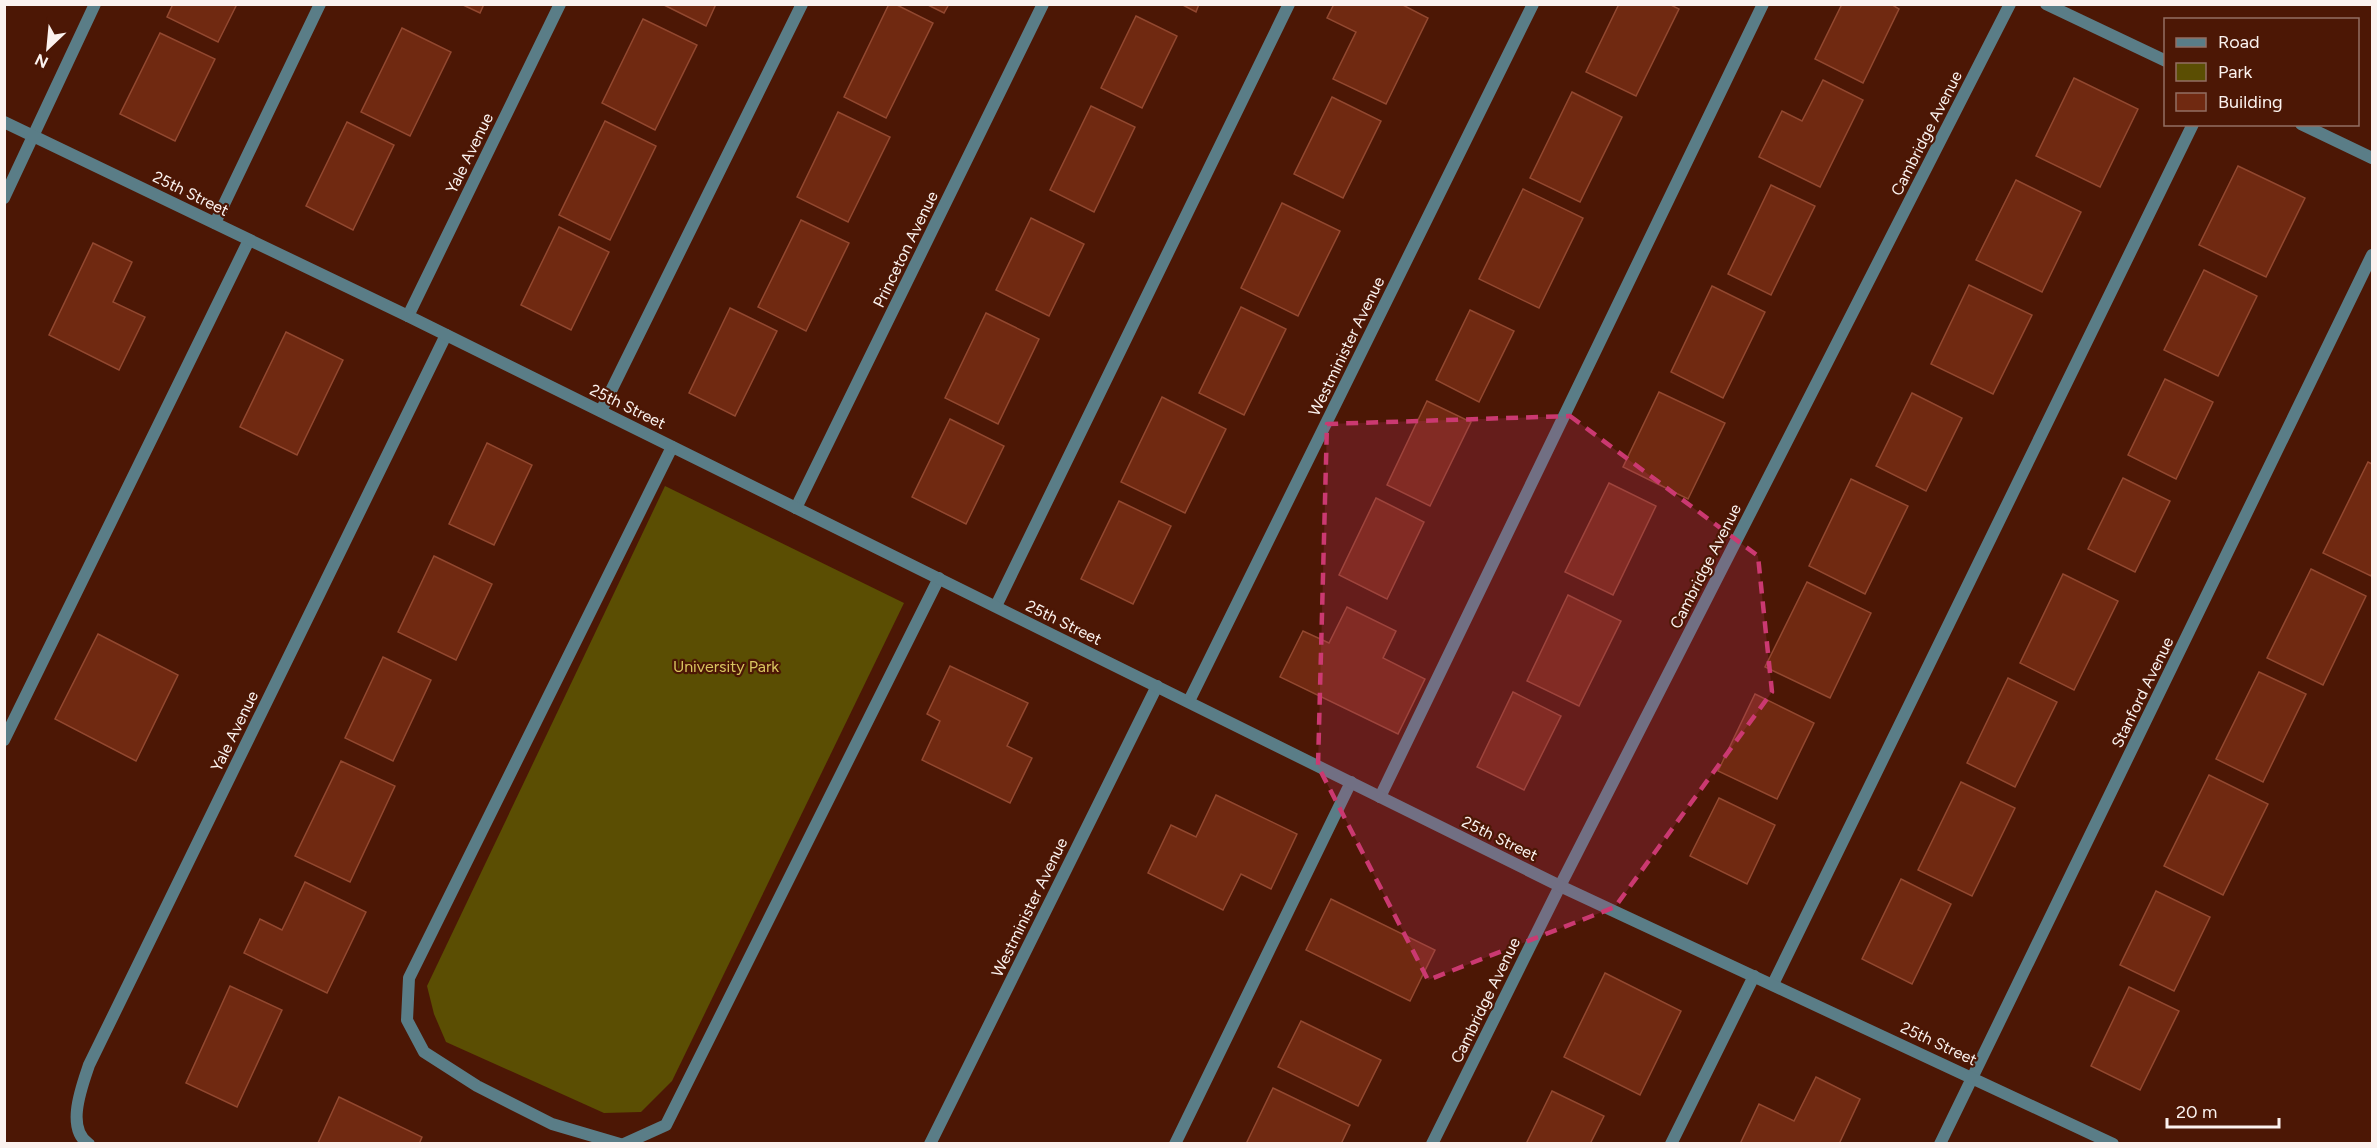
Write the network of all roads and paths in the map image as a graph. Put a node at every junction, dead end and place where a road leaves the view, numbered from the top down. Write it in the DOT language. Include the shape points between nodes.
graph roads {
  1 [pos="95,4"];
  2 [pos="320,4"];
  3 [pos="560,4"];
  4 [pos="802,4"];
  5 [pos="1043,4"];
  6 [pos="1289,4"];
  7 [pos="1533,4"];
  8 [pos="1763,4"];
  9 [pos="2010,4"];
  10 [pos="2046,4"];
  11 [pos="2164,60"];
  12 [pos="4,122"];
  13 [pos="2192,126"];
  14 [pos="2305,126"];
  15 [pos="33,136"];
  16 [pos="2373,158"];
  17 [pos="4,198"];
  18 [pos="215,223"];
  19 [pos="249,240"];
  20 [pos="2373,255"];
  21 [pos="408,316"];
  22 [pos="446,335"];
  23 [pos="601,411"];
  24 [pos="672,447"];
  25 [pos="796,508"];
  26 [pos="939,578"];
  27 [pos="996,606"];
  28 [pos="1157,686"];
  29 [pos="1189,701"];
  30 [pos="4,740"];
  31 [pos="1351,782"];
  32 [pos="1380,797"];
  33 [pos="1560,886"];
  34 [pos="1754,976"];
  35 [pos="1773,984"];
  36 [pos="1974,1077"];
  37 [pos="90,1143"];
  38 [pos="622,1143"];
  39 [pos="930,1143"];
  40 [pos="1175,1143"];
  41 [pos="1432,1143"];
  42 [pos="1671,1143"];
  43 [pos="1940,1143"];
  44 [pos="2113,1143"];
  1 -- 15 [label="street"];
  2 -- 18 [label="street"];
  3 -- 21 [label="street, Yale Avenue"];
  4 -- 23 [label="street"];
  5 -- 25 [label="street, Princeton Avenue"];
  6 -- 27 [label="street"];
  7 -- 29 [label="street, Westminister Avenue"];
  8 -- 32 [label="street"];
  9 -- 33 [label="street, Cambridge Avenue"];
  10 -- 11 [label="street"];
  12 -- 15 [label="street, 25th Street"];
  13 -- 35 [label="street"];
  14 -- 16 [label="street"];
  15 -- 17 [label="street"];
  15 -- 18 [label="street, 25th Street"];
  18 -- 19 [label="street, 25th Street"];
  19 -- 21 [label="street, 25th Street"];
  19 -- 30 [label="street"];
  20 -- 36 [label="street, Stanford Avenue"];
  21 -- 22 [label="street, 25th Street"];
  22 -- 23 [label="street, 25th Street"];
  22 -- 37 [label="street, Yale Avenue" via="89,1065 78,1098 76,1121 85,1141"];
  23 -- 24 [label="street, 25th Street"];
  24 -- 25 [label="street, 25th Street"];
  24 -- 38 [label="street" via="409,978 406,1020 424,1052 477,1086 552,1124"];
  25 -- 26 [label="street, 25th Street"];
  26 -- 27 [label="street, 25th Street"];
  26 -- 38 [label="street" via="666,1125"];
  27 -- 28 [label="street, 25th Street"];
  28 -- 29 [label="street, 25th Street"];
  28 -- 39 [label="street, Westminister Avenue"];
  29 -- 31 [label="street, 25th Street"];
  31 -- 32 [label="street, 25th Street"];
  31 -- 40 [label="street"];
  32 -- 33 [label="street, 25th Street"];
  33 -- 34 [label="street, 25th Street"];
  33 -- 41 [label="street, Cambridge Avenue"];
  34 -- 35 [label="street, 25th Street"];
  34 -- 42 [label="street"];
  35 -- 36 [label="street, 25th Street"];
  36 -- 43 [label="street, Stanford Avenue"];
  36 -- 44 [label="street, 25th Street"];
}
